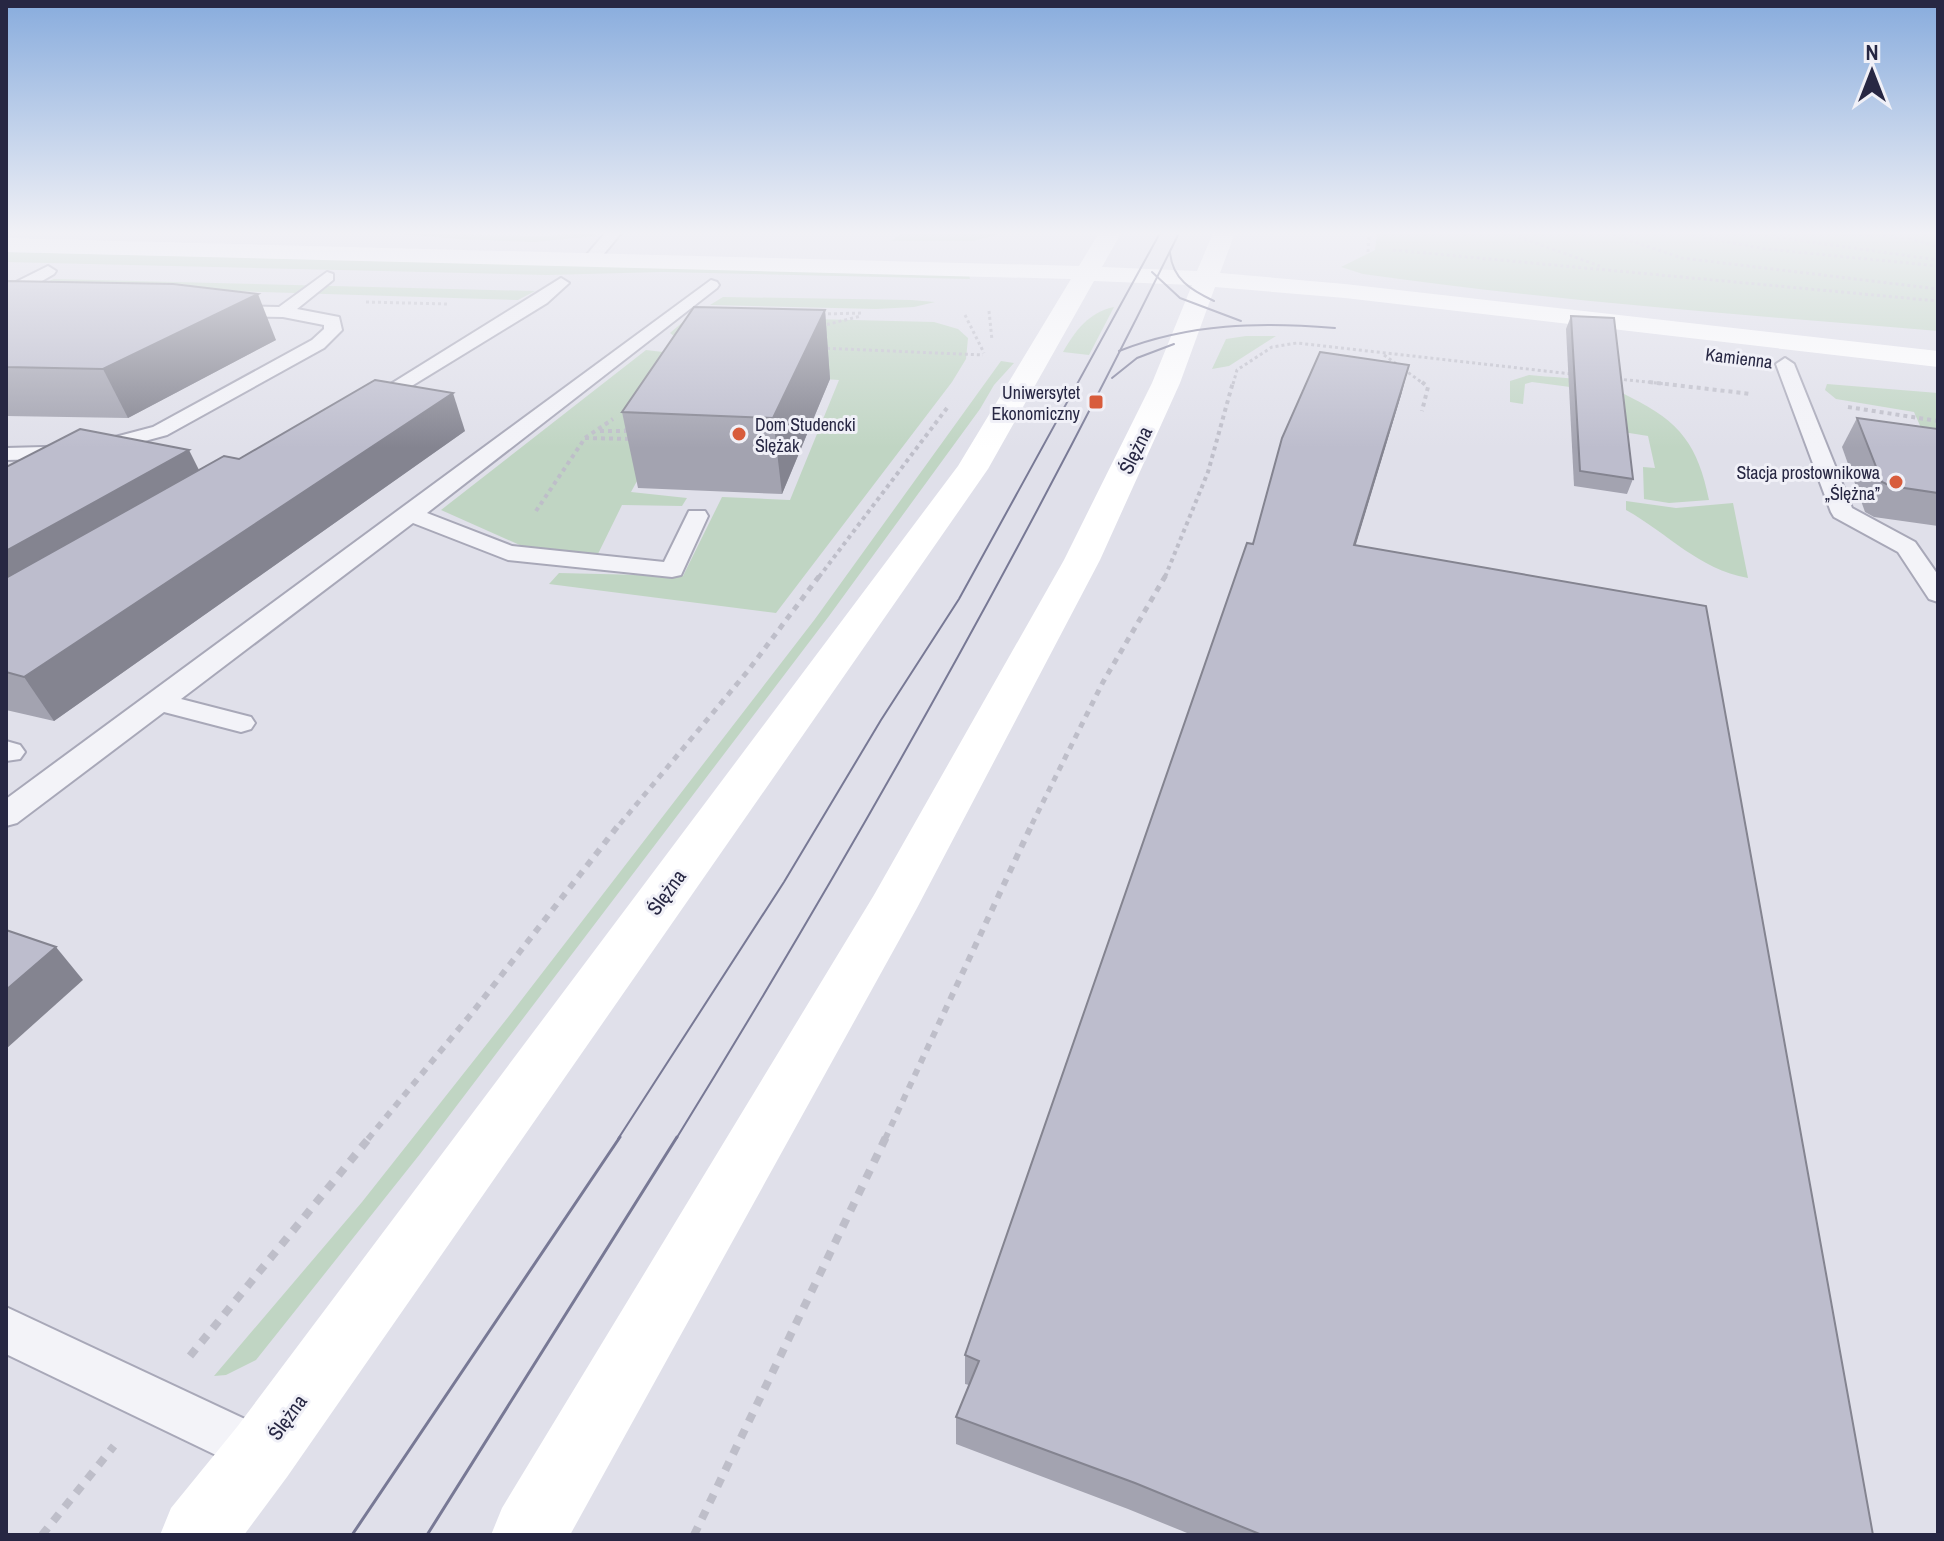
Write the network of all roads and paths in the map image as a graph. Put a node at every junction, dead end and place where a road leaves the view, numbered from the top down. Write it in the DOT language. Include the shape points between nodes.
graph roads {
  1 [pos="294,305"];
  2 [pos="530,305"];
  3 [pos="686,305"];
  4 [pos="1068,305"];
  5 [pos="1195,305"];
  6 [pos="1312,305"];
  7 [pos="1466,305"];
  8 [pos="204,311"];
  9 [pos="283,312"];
  10 [pos="870,313"];
  11 [pos="965,315"];
  12 [pos="815,328"];
  13 [pos="1302,335"];
  14 [pos="641,341"];
  15 [pos="673,342"];
  16 [pos="1297,343"];
  17 [pos="811,348"];
  18 [pos="1383,354"];
  19 [pos="985,355"];
  20 [pos="1938,359"];
  21 [pos="980,364"];
  22 [pos="1785,364"];
  23 [pos="1584,375"];
  24 [pos="1614,379"];
  25 [pos="1938,382"];
  26 [pos="1717,391"];
  27 [pos="1800,399"];
  28 [pos="948,407"];
  29 [pos="1422,411"];
  30 [pos="617,415"];
  31 [pos="347,418"];
  32 [pos="635,421"];
  33 [pos="1938,421"];
  34 [pos="599,431"];
  35 [pos="585,438"];
  36 [pos="635,439"];
  37 [pos="6,454"];
  38 [pos="410,514"];
  39 [pos="697,516"];
  40 [pos="508,553"];
  41 [pos="1938,594"];
  42 [pos="159,702"];
  43 [pos="241,723"];
  44 [pos="6,815"];
  45 [pos="6,1330"];
  46 [pos="151,1400"];
  47 [pos="262,1452"];
  48 [pos="42,1535"];
  49 [pos="198,1535"];
  50 [pos="529,1535"];
  51 [pos="694,1535"];
  1 -- 9 [label="lane"];
  2 -- 31 [label="lane"];
  3 -- 14 [label="lane"];
  4 -- 47 [label="street, Ślężna" via="972,469"];
  5 -- 50 [label="street, Ślężna" via="1147,424 1082,560 998,716"];
  6 -- 22 [label="street, Kamienna"];
  7 -- 20 [label="street, Kamienna"];
  8 -- 9 [label="lane"];
  9 -- 37 [label="lane" via="333,321 333,330 318,344 160,431 82,452"];
  10 -- 12 [label="path"];
  11 -- 19 [label="path"];
  13 -- 16 [label="path"];
  14 -- 15 [label="lane"];
  14 -- 38 [label="lane"];
  16 -- 18 [label="path"];
  16 -- 51 [label="path" via="1272,347 1237,370 1208,472 1166,576 1103,682 1036,816"];
  17 -- 19 [label="path"];
  18 -- 23 [label="path"];
  18 -- 29 [label="path" via="1428,387"];
  19 -- 21 [label="path"];
  22 -- 25 [label="street, Kamienna"];
  22 -- 27 [label="lane"];
  24 -- 26 [label="path"];
  27 -- 33 [label="path"];
  27 -- 41 [label="lane" via="1842,512 1907,547"];
  28 -- 46 [label="path" via="747,672"];
  30 -- 34 [label="path"];
  32 -- 34 [label="path" via="625,431"];
  34 -- 35 [label="path"];
  35 -- 36 [label="path"];
  35 -- 40 [label="path"];
  38 -- 40 [label="lane"];
  38 -- 42 [label="lane"];
  39 -- 40 [label="lane" via="672,570"];
  42 -- 43 [label="lane"];
  42 -- 44 [label="lane"];
  45 -- 46 [label="lane"];
  46 -- 47 [label="lane"];
  46 -- 48 [label="path"];
  47 -- 49 [label="street, Ślężna"];
}
